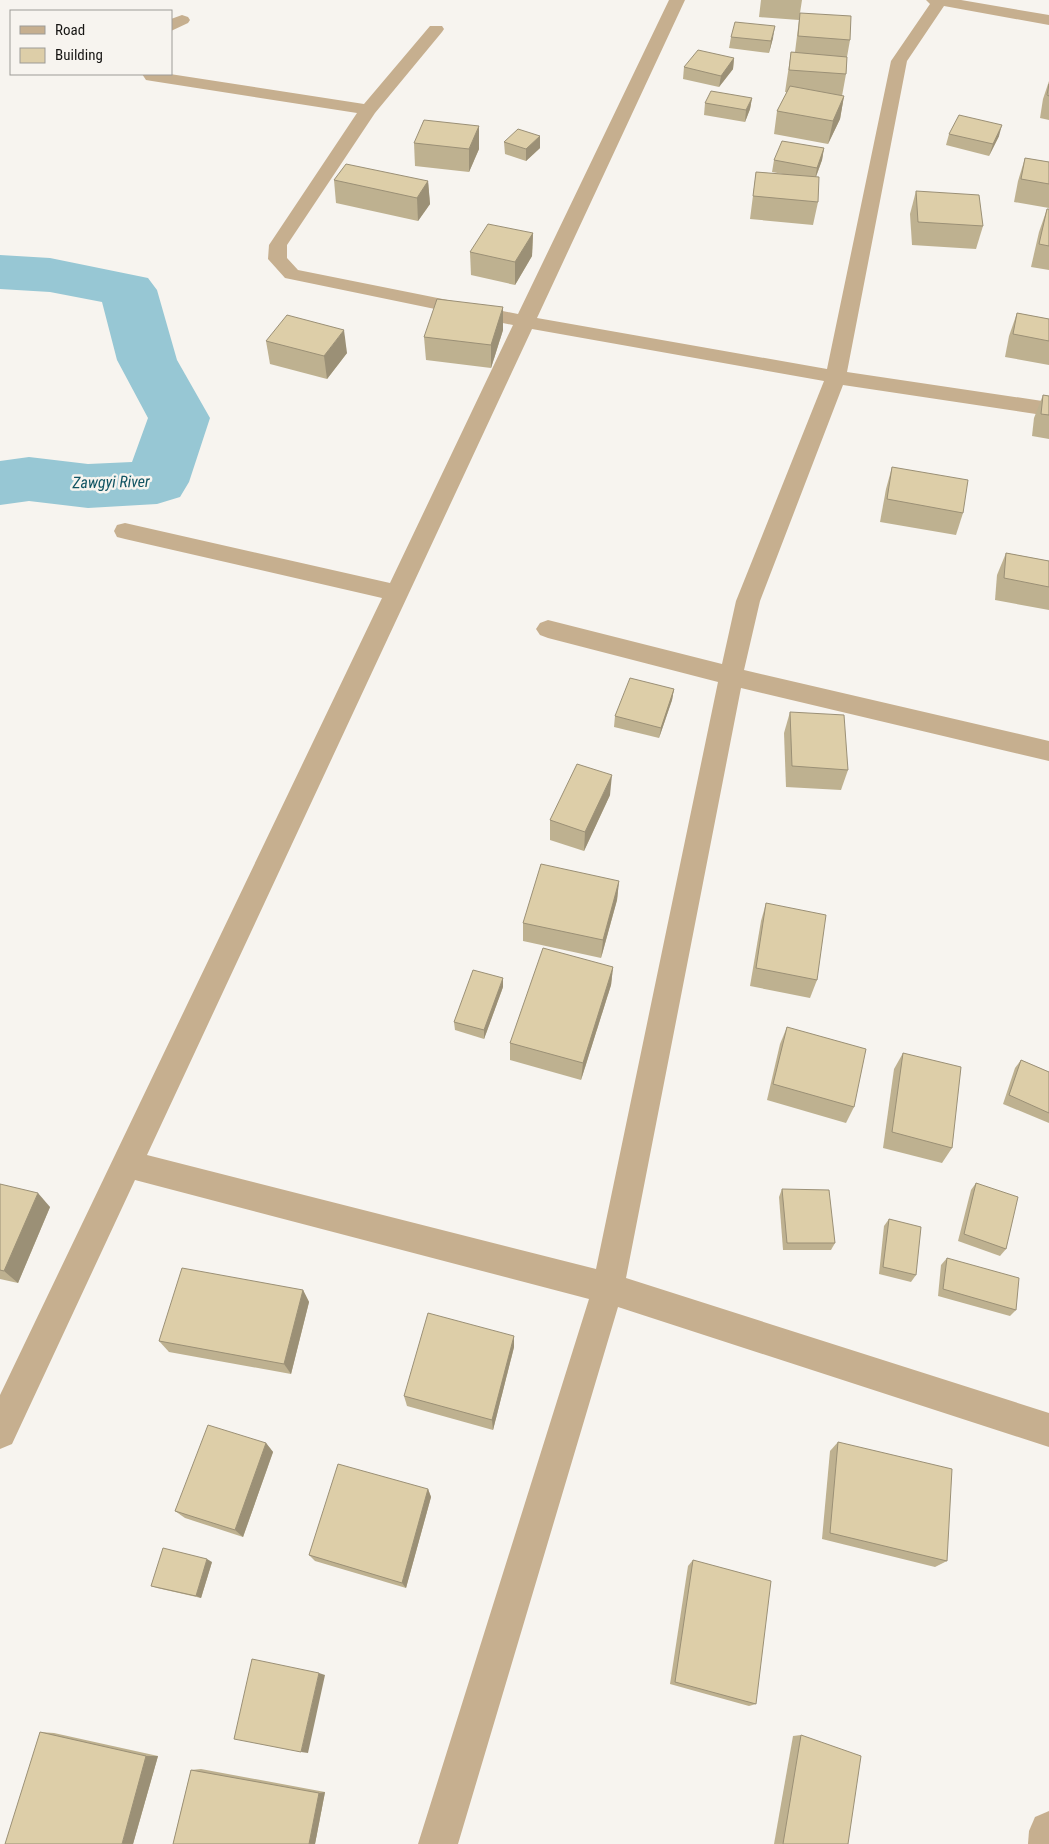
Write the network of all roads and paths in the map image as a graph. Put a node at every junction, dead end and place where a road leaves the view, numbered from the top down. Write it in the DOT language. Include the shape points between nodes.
graph roads {
  1 [pos="677,0"];
  2 [pos="938,0"];
  3 [pos="1049,20"];
  4 [pos="436,29"];
  5 [pos="151,75"];
  6 [pos="368,110"];
  7 [pos="526,322"];
  8 [pos="836,377"];
  9 [pos="1049,409"];
  10 [pos="125,530"];
  11 [pos="398,593"];
  12 [pos="548,629"];
  13 [pos="731,676"];
  14 [pos="1049,751"];
  15 [pos="127,1164"];
  16 [pos="608,1288"];
  17 [pos="1049,1430"];
  18 [pos="0,1432"];
  19 [pos="1049,1831"];
  20 [pos="438,1844"];
  21 [pos="1048,1844"];
  1 -- 7 [label="street"];
  2 -- 3 [label="street"];
  2 -- 8 [label="street" via="899,62"];
  4 -- 6 [label="street"];
  5 -- 6 [label="street"];
  6 -- 7 [label="street" via="278,245 277,259 292,274"];
  7 -- 8 [label="street"];
  7 -- 11 [label="street"];
  8 -- 9 [label="street"];
  8 -- 13 [label="street" via="748,602"];
  10 -- 11 [label="street"];
  11 -- 15 [label="street"];
  12 -- 13 [label="street"];
  13 -- 14 [label="street"];
  13 -- 16 [label="street"];
  15 -- 16 [label="street"];
  15 -- 18 [label="street"];
  16 -- 17 [label="street"];
  16 -- 20 [label="street"];
  19 -- 21 [label="street"];
}
